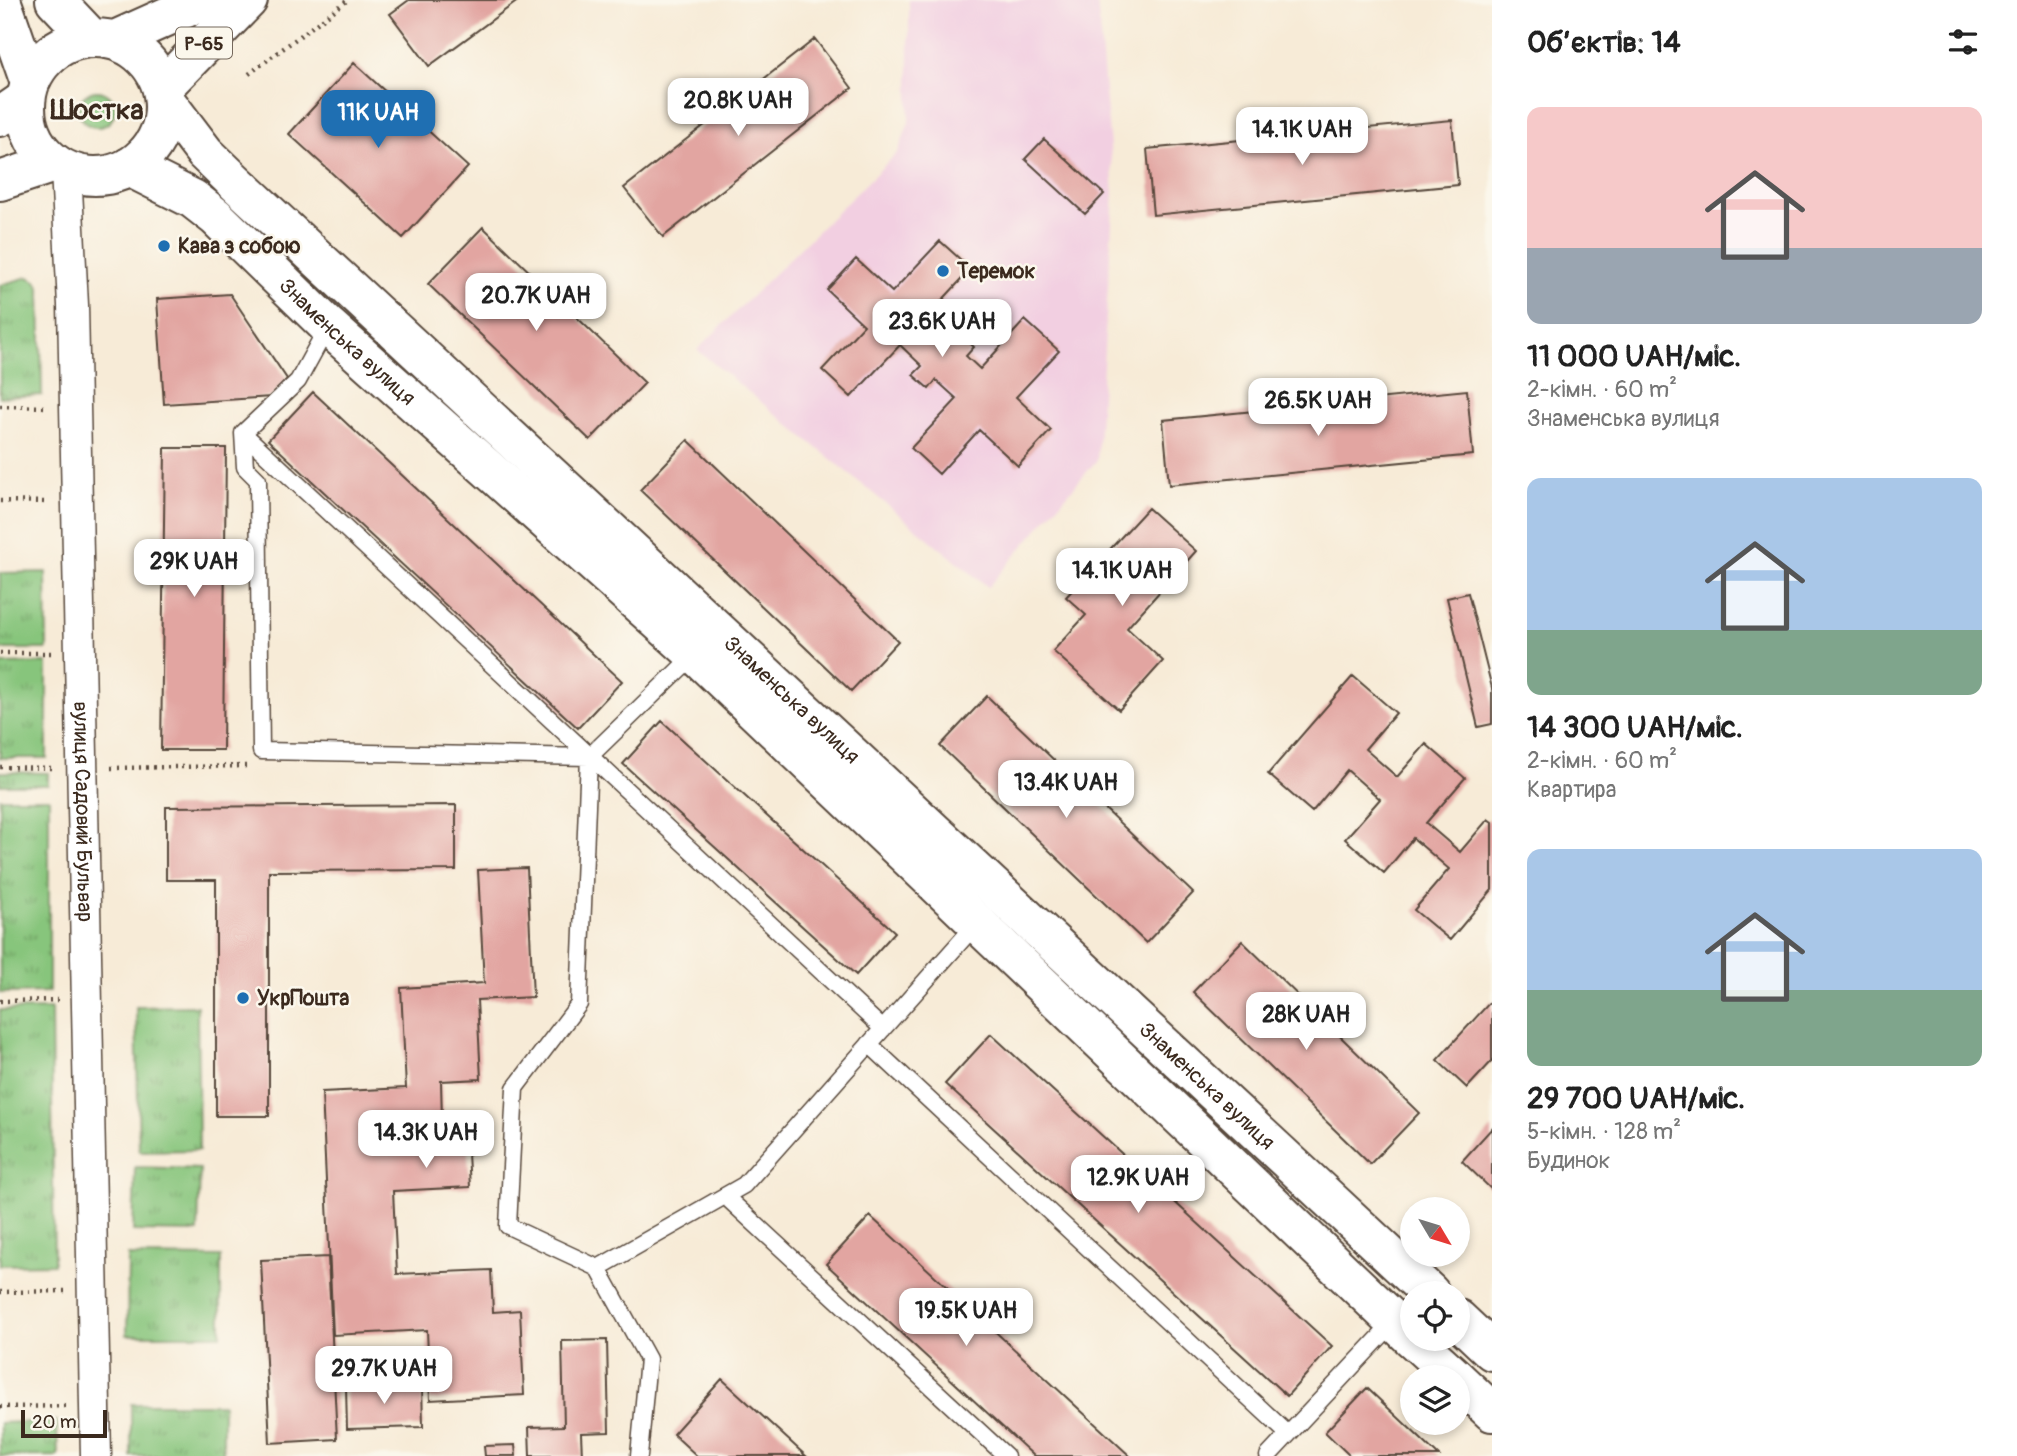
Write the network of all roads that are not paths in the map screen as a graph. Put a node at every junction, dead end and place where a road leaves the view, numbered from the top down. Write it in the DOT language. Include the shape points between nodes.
graph roads {
  1 [pos="1,0"];
  2 [pos="55,0"];
  3 [pos="204,0"];
  4 [pos="248,0"];
  5 [pos="103,39"];
  6 [pos="163,93"];
  7 [pos="19,100"];
  8 [pos="60,166"];
  9 [pos="129,167"];
  10 [pos="0,181"];
  11 [pos="328,326"];
  12 [pos="243,433"];
  13 [pos="695,654"];
  14 [pos="589,757"];
  15 [pos="977,923"];
  16 [pos="883,1029"];
  17 [pos="869,1044"];
  18 [pos="725,1196"];
  19 [pos="598,1268"];
  20 [pos="1417,1281"];
  21 [pos="1400,1327"];
  22 [pos="1470,1331"];
  23 [pos="1400,1338"];
  24 [pos="1426,1351"];
  25 [pos="1492,1351"];
  26 [pos="1441,1365"];
  27 [pos="1470,1392"];
  28 [pos="1492,1412"];
  29 [pos="1288,1434"];
  30 [pos="96,1456"];
  31 [pos="639,1456"];
  32 [pos="1006,1456"];
  33 [pos="1268,1456"];
  1 -- 7 [label="main road"];
  2 -- 5 [label="main road, Р-65"];
  3 -- 5 [label="main road, Р-65"];
  4 -- 6 [label="main road, Р-65"];
  5 -- 6 [label="main road, Р-65" via="145,58"];
  5 -- 7 [label="main road, Р-65" via="71,42 54,51"];
  6 -- 9 [label="main road" via="163,119 156,138 145,155"];
  6 -- 20 [label="main road, Знаменська вулиця" via="205,153 234,181"];
  7 -- 8 [label="main road" via="43,153"];
  8 -- 9 [label="main road" via="98,176"];
  8 -- 10 [label="main road"];
  8 -- 30 [label="street, вулиця Садовий Бульвар" via="76,408"];
  9 -- 11 [label="main road, Знаменська вулиця" via="193,199"];
  11 -- 12 [label="lane" via="298,381"];
  11 -- 13 [label="main road, Знаменська вулиця"];
  12 -- 14 [label="lane"];
  12 -- 14 [label="lane" via="245,467 258,480 261,751"];
  13 -- 14 [label="lane"];
  13 -- 15 [label="main road, Знаменська вулиця"];
  14 -- 16 [label="lane"];
  14 -- 19 [label="lane" via="579,1004 515,1088 508,1226"];
  15 -- 16 [label="lane"];
  15 -- 21 [label="main road, Знаменська вулиця"];
  16 -- 17 [label="lane"];
  17 -- 18 [label="lane" via="744,1185"];
  17 -- 29 [label="lane"];
  18 -- 19 [label="lane"];
  18 -- 32 [label="lane"];
  19 -- 31 [label="lane" via="648,1359"];
  22 -- 25 [label="main road"];
  23 -- 29 [label="lane"];
  24 -- 26 [label="main road, Знаменська вулиця"];
  27 -- 28 [label="main road, Знаменська вулиця"];
  29 -- 33 [label="lane"];
}
